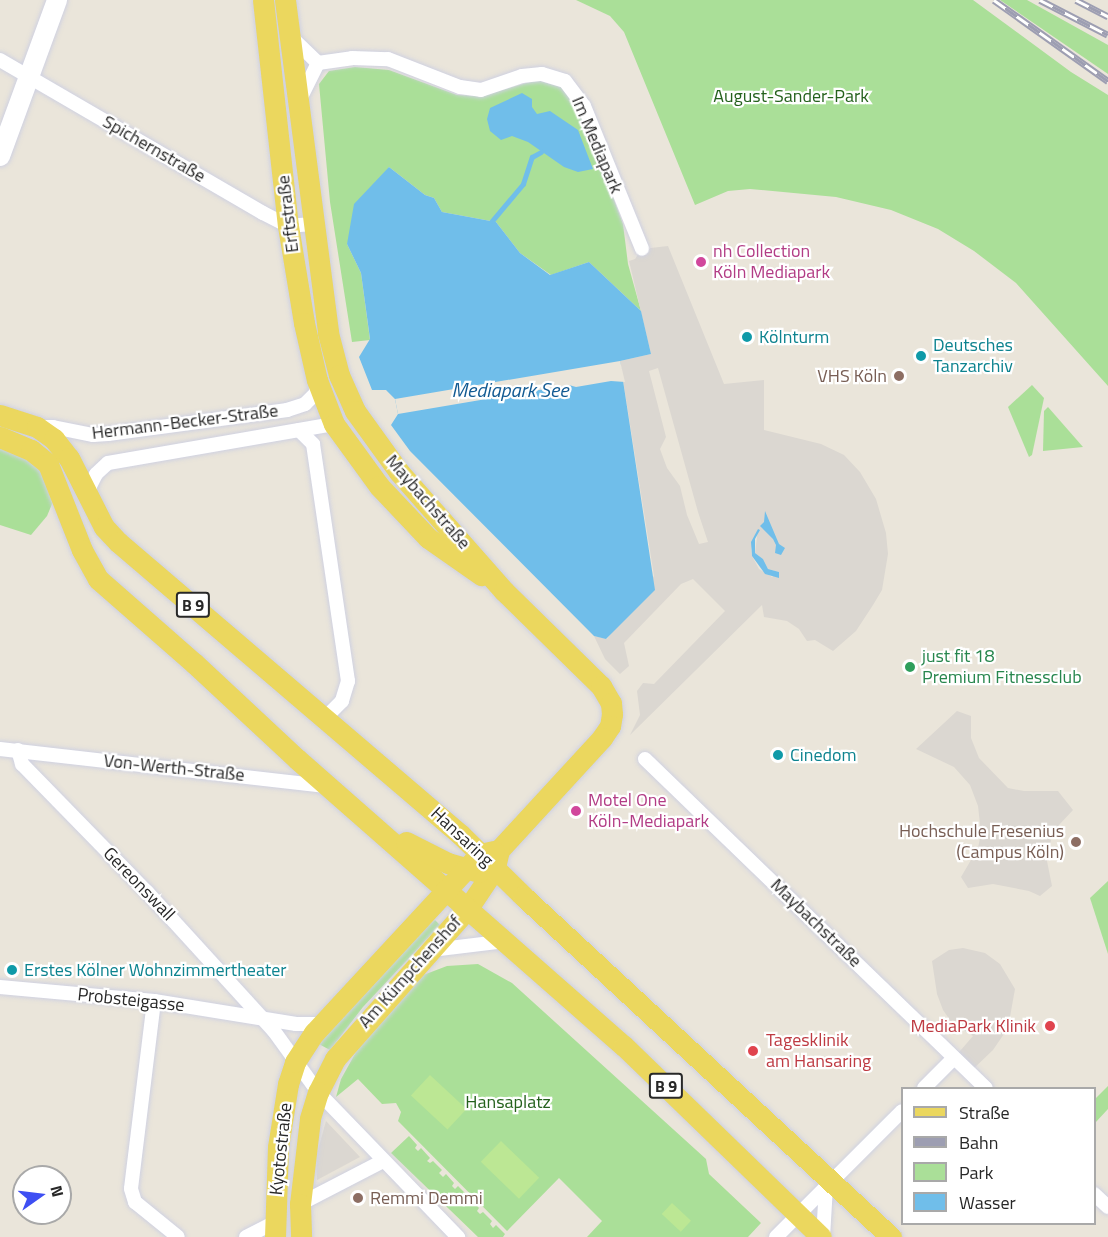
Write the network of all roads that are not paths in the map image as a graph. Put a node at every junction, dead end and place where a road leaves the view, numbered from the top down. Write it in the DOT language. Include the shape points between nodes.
graph roads {
  1 [pos="57,0"];
  2 [pos="263,0"];
  3 [pos="285,0"];
  4 [pos="289,34"];
  5 [pos="0,60"];
  6 [pos="318,63"];
  7 [pos="28,75"];
  8 [pos="298,103"];
  9 [pos="0,156"];
  10 [pos="312,224"];
  11 [pos="288,226"];
  12 [pos="642,249"];
  13 [pos="317,380"];
  14 [pos="355,411"];
  15 [pos="0,415"];
  16 [pos="334,424"];
  17 [pos="37,427"];
  18 [pos="298,430"];
  19 [pos="0,437"];
  20 [pos="89,499"];
  21 [pos="504,591"];
  22 [pos="610,703"];
  23 [pos="326,717"];
  24 [pos="0,743"];
  25 [pos="0,749"];
  26 [pos="18,750"];
  27 [pos="645,759"];
  28 [pos="330,786"];
  29 [pos="369,820"];
  30 [pos="494,865"];
  31 [pos="466,870"];
  32 [pos="447,890"];
  33 [pos="468,908"];
  34 [pos="506,941"];
  35 [pos="432,950"];
  36 [pos="0,987"];
  37 [pos="154,1001"];
  38 [pos="262,1018"];
  39 [pos="322,1024"];
  40 [pos="954,1058"];
  41 [pos="295,1062"];
  42 [pos="926,1087"];
  43 [pos="984,1087"];
  44 [pos="318,1092"];
  45 [pos="901,1113"];
  46 [pos="383,1161"];
  47 [pos="829,1184"];
  48 [pos="1096,1195"];
  49 [pos="300,1204"];
  50 [pos="1108,1207"];
  51 [pos="799,1214"];
  52 [pos="275,1229"];
  53 [pos="178,1237"];
  54 [pos="246,1237"];
  55 [pos="300,1237"];
  56 [pos="458,1237"];
  57 [pos="776,1237"];
  58 [pos="822,1237"];
  59 [pos="891,1237"];
  1 -- 7 [label="street"];
  2 -- 11 [label="main road, Erftstraße"];
  3 -- 4 [label="main road, Erftstraße"];
  4 -- 6 [label="street"];
  4 -- 8 [label="main road, Erftstraße"];
  5 -- 7 [label="street, Spichernstraße"];
  6 -- 8 [label="street"];
  6 -- 12 [label="street, Im Mediapark" via="352,58 388,59 460,87 481,90 522,76 542,74 559,78 584,106"];
  7 -- 9 [label="street"];
  7 -- 11 [label="street, Spichernstraße"];
  8 -- 10 [label="main road, Erftstraße"];
  10 -- 11 [label="street"];
  10 -- 14 [label="main road, Erftstraße" via="328,333 339,375"];
  11 -- 13 [label="main road, Erftstraße"];
  13 -- 16 [label="main road, Erftstraße"];
  13 -- 17 [label="street, Hermann-Becker-Straße" via="316,393 306,404 287,410 108,435"];
  14 -- 21 [label="main road, Maybachstraße" via="399,472"];
  15 -- 17 [label="main road, B 9"];
  16 -- 18 [label="street, Hermann-Becker-Straße"];
  16 -- 21 [label="main road, Maybachstraße" via="379,486 428,538"];
  17 -- 20 [label="main road, B 9" via="54,439 69,458"];
  18 -- 20 [label="street, Hermann-Becker-Straße" via="108,463 96,474"];
  18 -- 23 [label="street" via="313,444 348,681 342,701"];
  19 -- 28 [label="main road, B 9" via="31,450 48,464 82,550 98,579"];
  20 -- 23 [label="main road, Hansaring / B 9" via="104,527 118,542"];
  21 -- 22 [label="main road, Maybachstraße" via="593,676"];
  22 -- 30 [label="main road, Am Kümpchenshof" via="610,726 602,738"];
  23 -- 30 [label="main road, Hansaring / B 9"];
  24 -- 26 [label="street, Von-Werth-Straße"];
  25 -- 26 [label="street, Von-Werth-Straße"];
  26 -- 28 [label="street, Von-Werth-Straße"];
  26 -- 38 [label="street, Gereonswall" via="22,764"];
  27 -- 40 [label="street, Maybachstraße"];
  28 -- 29 [label="main road, B 9"];
  29 -- 31 [label="main road, B 9" via="428,855"];
  29 -- 32 [label="main road, B 9"];
  30 -- 31 [label="main road, Am Kümpchenshof"];
  30 -- 32 [label="main road"];
  30 -- 33 [label="main road, Am Kümpchenshof"];
  30 -- 47 [label="main road, Hansaring / B 9"];
  31 -- 32 [label="main road, Am Kümpchenshof"];
  32 -- 33 [label="main road, B 9"];
  32 -- 39 [label="main road, Am Kümpchenshof"];
  33 -- 34 [label="main road, B 9"];
  33 -- 35 [label="main road, Am Kümpchenshof"];
  34 -- 35 [label="street"];
  34 -- 51 [label="main road, B 9" via="624,1046"];
  35 -- 44 [label="main road, Am Kümpchenshof" via="354,1034 334,1059"];
  36 -- 37 [label="street, Probsteigasse"];
  37 -- 38 [label="street, Probsteigasse"];
  37 -- 53 [label="street" via="131,1189 135,1202"];
  38 -- 39 [label="street"];
  38 -- 41 [label="street, Gereonswall"];
  39 -- 41 [label="main road, Am Kümpchenshof"];
  40 -- 42 [label="street"];
  40 -- 43 [label="street, Maybachstraße"];
  41 -- 44 [label="street, Gereonswall"];
  41 -- 52 [label="main road, Kyotostraße" via="278,1147"];
  44 -- 46 [label="street, Gereonswall"];
  44 -- 49 [label="main road, Kyotostraße" via="305,1145"];
  45 -- 47 [label="street"];
  46 -- 49 [label="street"];
  46 -- 56 [label="street, Gereonswall"];
  47 -- 51 [label="street"];
  47 -- 58 [label="street"];
  47 -- 59 [label="main road, Hansaring / B 9"];
  48 -- 50 [label="street"];
  49 -- 55 [label="main road, Kyotostraße"];
  51 -- 57 [label="street"];
  51 -- 58 [label="main road, B 9"];
  52 -- 54 [label="street"];
}
